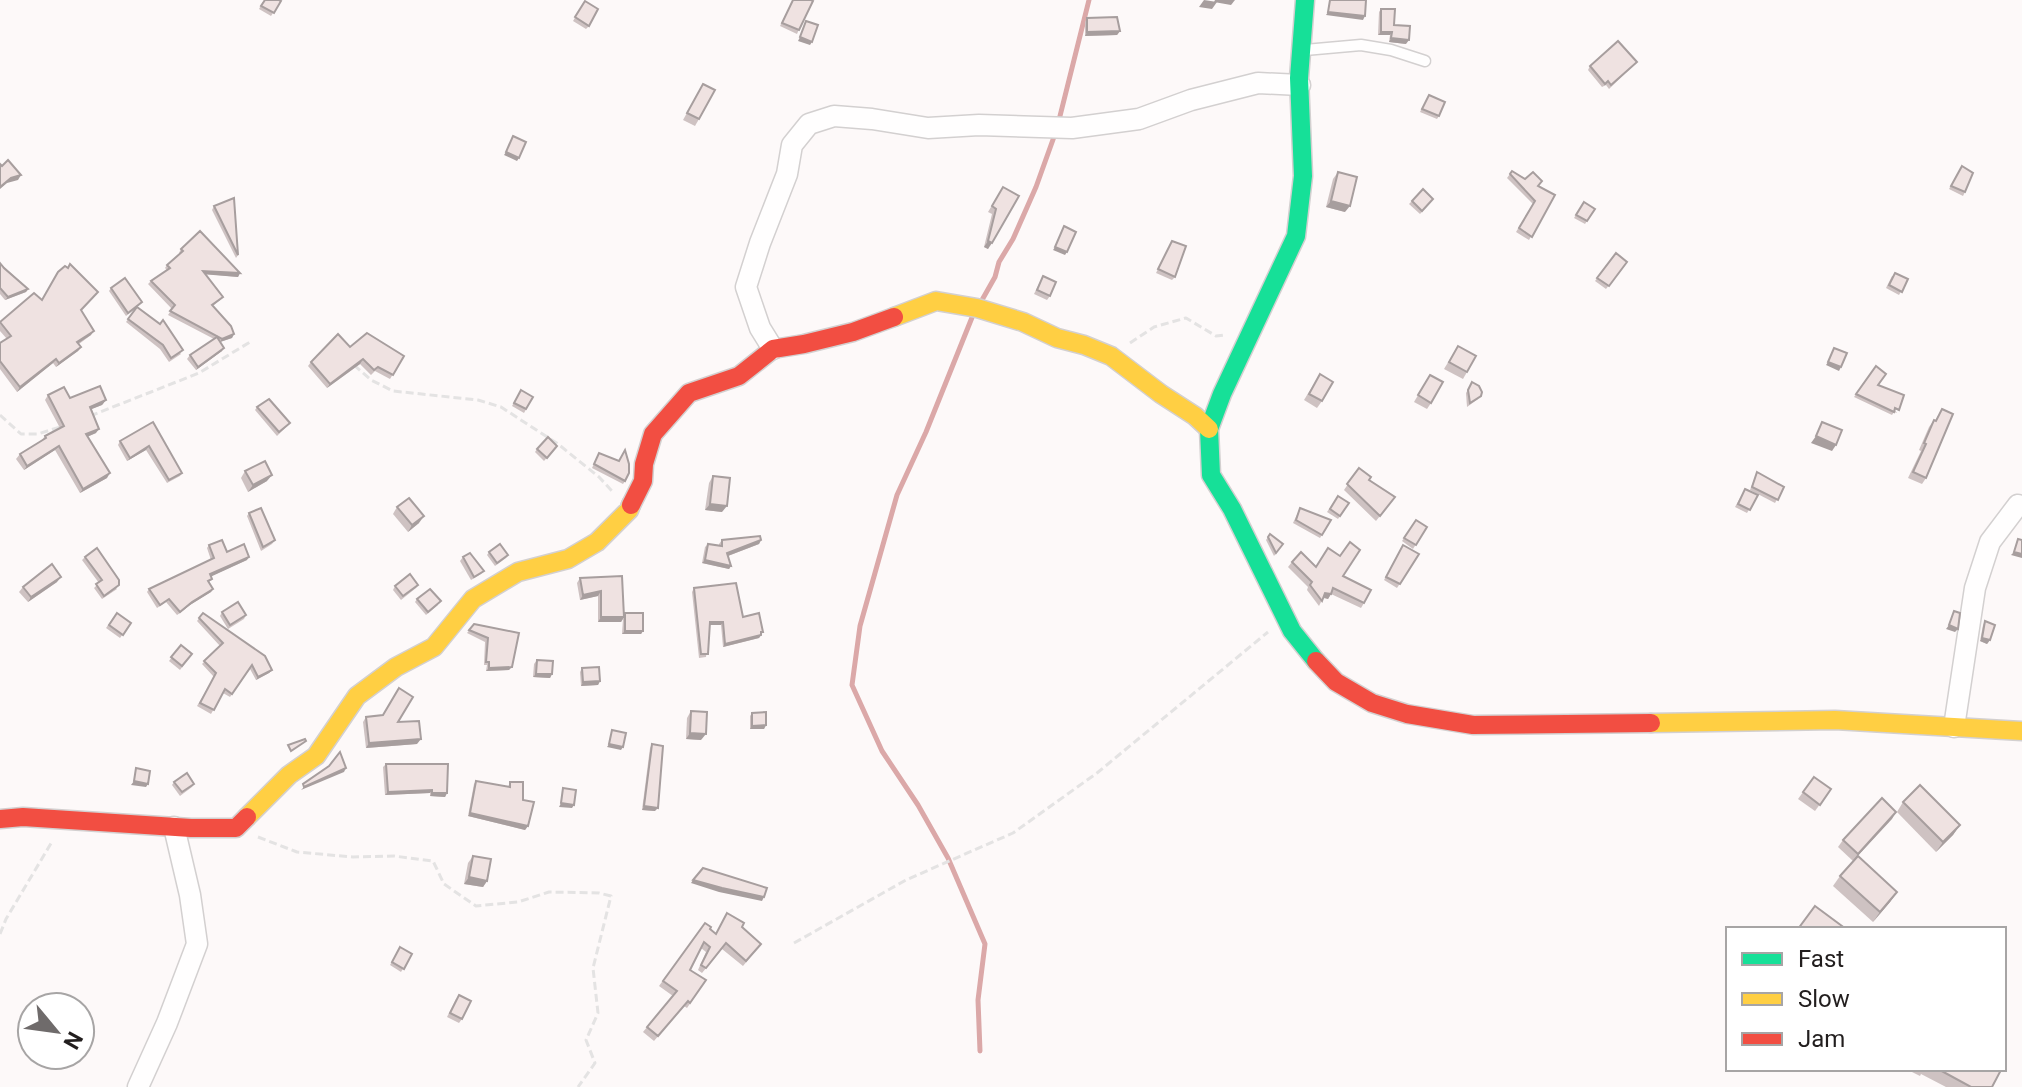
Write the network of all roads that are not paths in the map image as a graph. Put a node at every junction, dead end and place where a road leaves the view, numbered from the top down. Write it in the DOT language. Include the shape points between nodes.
graph roads {
  1 [pos="1305,0"];
  2 [pos="1302,50"];
  3 [pos="1425,61"];
  4 [pos="1300,85"];
  5 [pos="773,349"];
  6 [pos="1209,429"];
  7 [pos="2018,505"];
  8 [pos="1954,727"];
  9 [pos="2022,731"];
  10 [pos="0,819"];
  11 [pos="174,827"];
  12 [pos="138,1087"];
  1 -- 2 [label="street"];
  2 -- 3 [label="lane" via="1361,45"];
  2 -- 4 [label="street"];
  4 -- 5 [label="street" via="1258,83 1139,119 1072,128 928,128 834,116 809,124 792,145 787,174 746,287"];
  4 -- 6 [label="street" via="1303,176 1296,236"];
  5 -- 6 [label="street" via="853,332 936,301 977,308 1111,356"];
  5 -- 11 [label="street" via="739,376 689,393 653,434 643,481 629,510 597,542 568,559 518,572 473,599 434,647 357,696 316,756 236,828"];
  6 -- 8 [label="street" via="1211,475 1292,631 1336,682 1372,703 1473,725 1835,720"];
  7 -- 8 [label="street" via="1990,542 1975,588"];
  8 -- 9 [label="street"];
  10 -- 11 [label="street"];
  11 -- 12 [label="street" via="197,944"];
}
